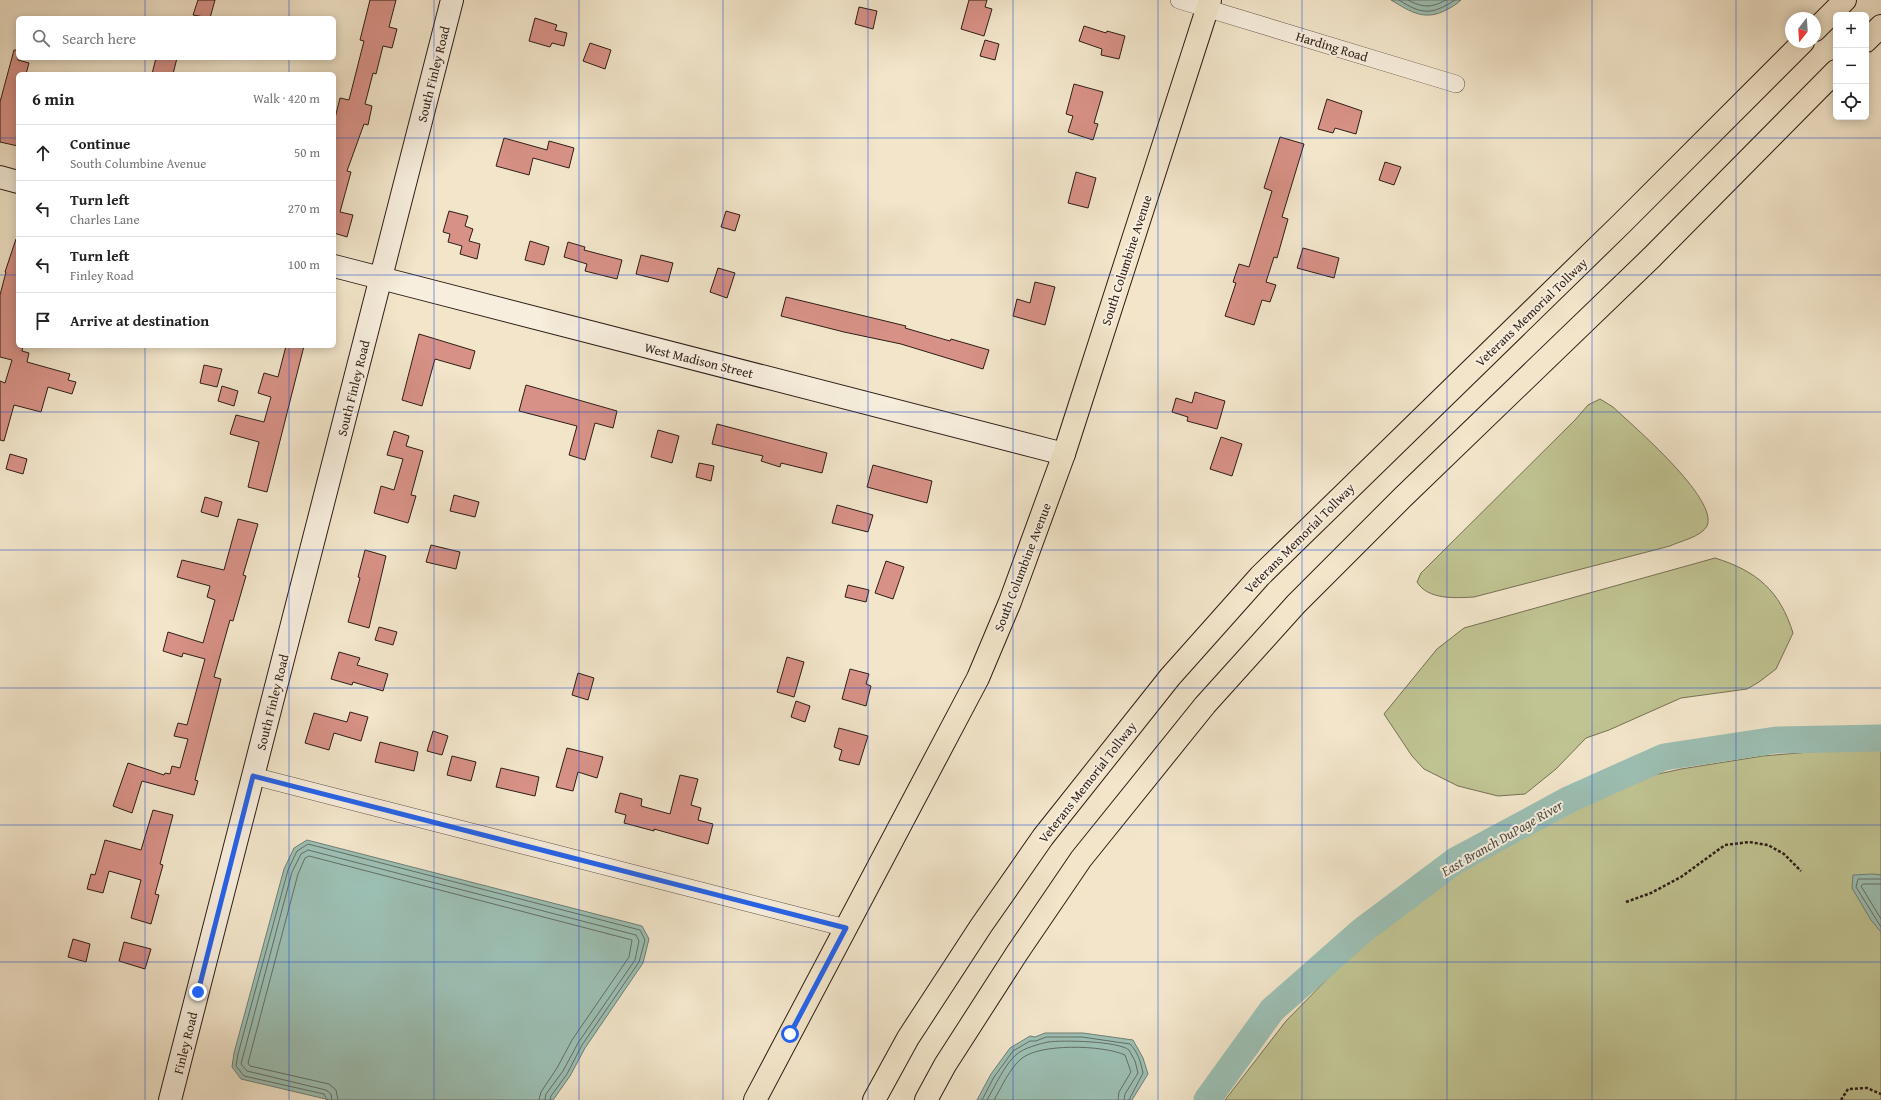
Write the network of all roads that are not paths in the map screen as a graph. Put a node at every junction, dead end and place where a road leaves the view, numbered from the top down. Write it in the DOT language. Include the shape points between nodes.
graph roads {
  1 [pos="452,0"];
  2 [pos="1179,0"];
  3 [pos="1845,0"];
  4 [pos="1209,4"];
  5 [pos="1821,24"];
  6 [pos="1881,26"];
  7 [pos="1869,38"];
  8 [pos="1797,48"];
  9 [pos="1833,74"];
  10 [pos="1456,84"];
  11 [pos="0,177"];
  12 [pos="16,181"];
  13 [pos="336,267"];
  14 [pos="381,278"];
  15 [pos="1064,454"];
  16 [pos="253,776"];
  17 [pos="846,928"];
  18 [pos="170,1100"];
  19 [pos="755,1100"];
  20 [pos="874,1100"];
  21 [pos="926,1100"];
  1 -- 14 [label="main road, South Finley Road"];
  2 -- 4 [label="street, Harding Road"];
  3 -- 5 [label="main road"];
  4 -- 10 [label="street, Harding Road"];
  4 -- 15 [label="main road, South Columbine Avenue"];
  6 -- 7 [label="main road"];
  8 -- 20 [label="main road, Veterans Memorial Tollway" via="1621,224 1260,576 1170,677 1043,837 908,1038"];
  9 -- 21 [label="main road" via="1652,257 1296,604 1205,705 1081,859 1017,953"];
  11 -- 12 [label="main road"];
  13 -- 14 [label="main road, West Madison Street"];
  14 -- 15 [label="main road, West Madison Street"];
  14 -- 16 [label="main road, South Finley Road"];
  15 -- 17 [label="main road, South Columbine Avenue" via="1010,602 978,678"];
  16 -- 17 [label="street"];
  16 -- 18 [label="main road, Finley Road"];
  17 -- 19 [label="main road, South Columbine Avenue"];
}
